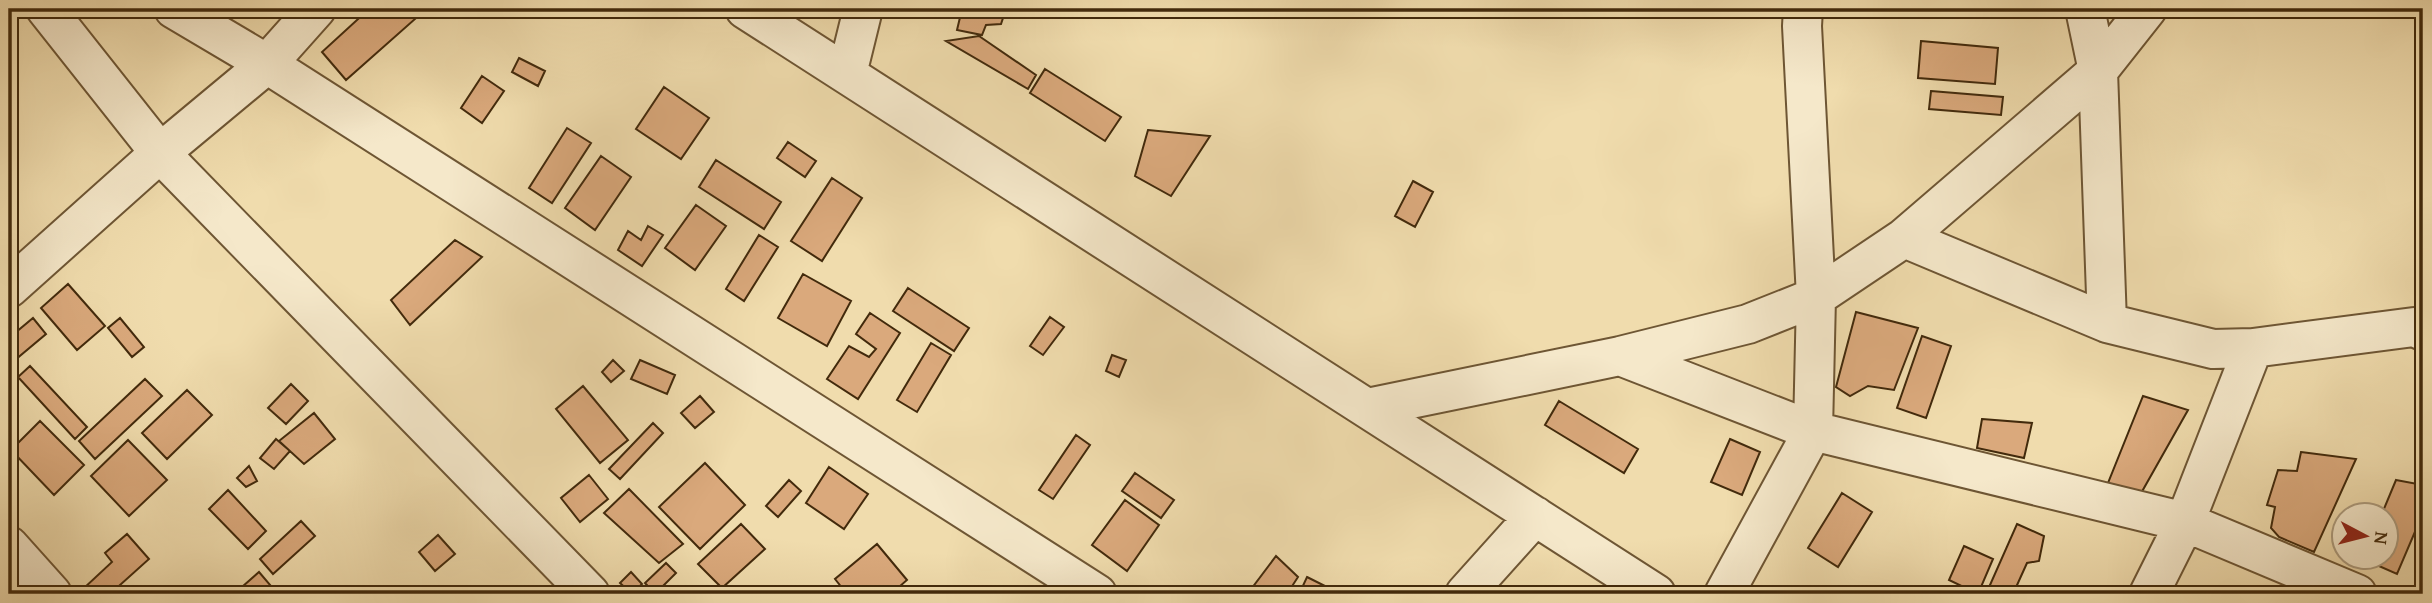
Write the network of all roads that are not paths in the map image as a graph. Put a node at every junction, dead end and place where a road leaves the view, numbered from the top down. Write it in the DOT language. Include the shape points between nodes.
graph roads {
  1 [pos="46,9"];
  2 [pos="174,9"];
  3 [pos="316,9"];
  4 [pos="745,9"];
  5 [pos="863,9"];
  6 [pos="1803,9"];
  7 [pos="2085,9"];
  8 [pos="2147,9"];
  9 [pos="267,64"];
  10 [pos="2098,71"];
  11 [pos="847,74"];
  12 [pos="160,153"];
  13 [pos="1904,238"];
  14 [pos="9,288"];
  15 [pos="1816,297"];
  16 [pos="2107,323"];
  17 [pos="2420,328"];
  18 [pos="2253,348"];
  19 [pos="1620,356"];
  20 [pos="1367,408"];
  21 [pos="1812,431"];
  22 [pos="1535,516"];
  23 [pos="2185,522"];
  24 [pos="9,546"];
  25 [pos="52,594"];
  26 [pos="590,594"];
  27 [pos="1097,594"];
  28 [pos="1465,594"];
  29 [pos="1656,594"];
  30 [pos="1724,594"];
  31 [pos="2149,594"];
  32 [pos="2357,594"];
  1 -- 12 [label="street"];
  2 -- 9 [label="street"];
  3 -- 9 [label="street"];
  4 -- 11 [label="street"];
  5 -- 11 [label="street"];
  6 -- 15 [label="street"];
  7 -- 10 [label="street"];
  8 -- 10 [label="street"];
  9 -- 12 [label="street"];
  9 -- 27 [label="street"];
  10 -- 13 [label="street"];
  10 -- 16 [label="street"];
  11 -- 20 [label="street"];
  12 -- 14 [label="street"];
  12 -- 26 [label="street"];
  13 -- 15 [label="street"];
  13 -- 16 [label="street"];
  15 -- 19 [label="street" via="1748,324"];
  15 -- 21 [label="street"];
  16 -- 18 [label="street" via="2213,349"];
  17 -- 18 [label="street"];
  18 -- 23 [label="street"];
  19 -- 20 [label="street"];
  19 -- 21 [label="street"];
  20 -- 22 [label="street"];
  21 -- 23 [label="street"];
  21 -- 30 [label="street"];
  22 -- 28 [label="street"];
  22 -- 29 [label="street"];
  23 -- 31 [label="street"];
  23 -- 32 [label="street"];
  24 -- 25 [label="street"];
}
